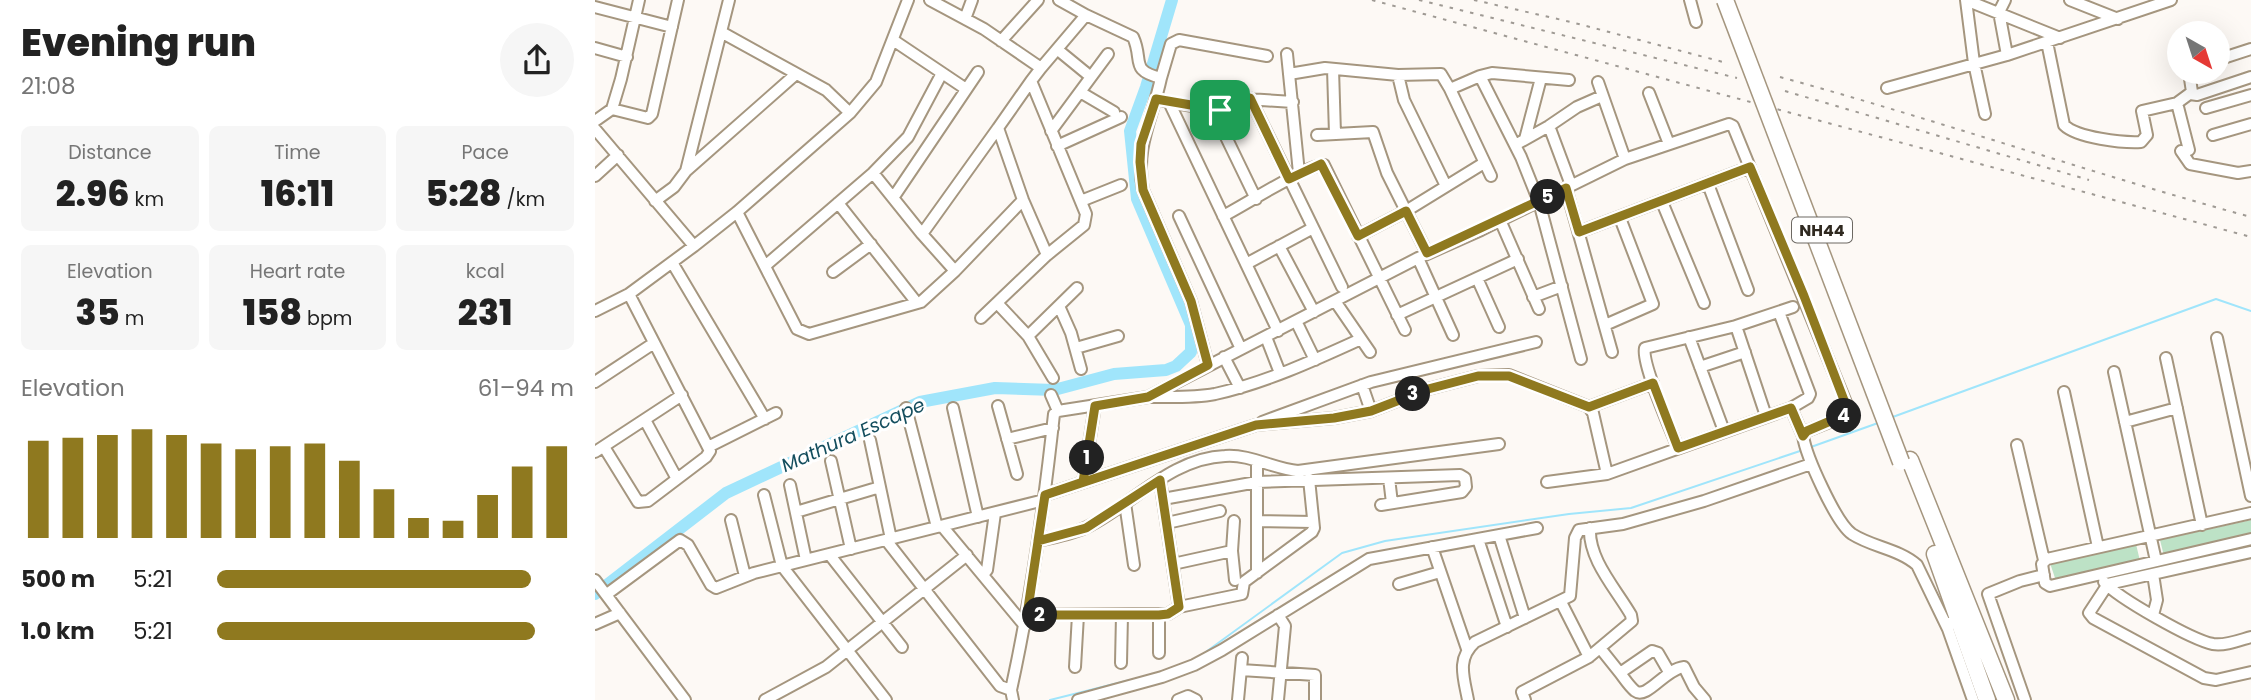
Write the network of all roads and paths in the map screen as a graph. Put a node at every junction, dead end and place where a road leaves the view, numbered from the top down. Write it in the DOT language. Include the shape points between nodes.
graph roads {
  1 [pos="639,0"];
  2 [pos="678,0"];
  3 [pos="729,0"];
  4 [pos="908,0"];
  5 [pos="930,0"];
  6 [pos="972,0"];
  7 [pos="1038,0"];
  8 [pos="1059,0"];
  9 [pos="1690,0"];
  10 [pos="1725,0"];
  11 [pos="1734,0"];
  12 [pos="1966,0"];
  13 [pos="2005,0"];
  14 [pos="2070,0"];
  15 [pos="2171,0"];
  16 [pos="595,7"];
  17 [pos="1999,12"];
  18 [pos="1086,15"];
  19 [pos="635,19"];
  20 [pos="965,19"];
  21 [pos="2118,19"];
  22 [pos="1696,22"];
  23 [pos="672,27"];
  24 [pos="721,32"];
  25 [pos="2060,38"];
  26 [pos="893,40"];
  27 [pos="1001,41"];
  28 [pos="2047,42"];
  29 [pos="595,48"];
  30 [pos="2251,49"];
  31 [pos="1058,50"];
  32 [pos="1108,54"];
  33 [pos="1287,54"];
  34 [pos="2007,55"];
  35 [pos="1267,56"];
  36 [pos="2230,56"];
  37 [pos="627,57"];
  38 [pos="1974,63"];
  39 [pos="1041,68"];
  40 [pos="1333,69"];
  41 [pos="942,72"];
  42 [pos="978,72"];
  43 [pos="796,74"];
  44 [pos="1289,74"];
  45 [pos="1398,75"];
  46 [pos="1480,76"];
  47 [pos="1091,77"];
  48 [pos="1155,77"];
  49 [pos="2251,77"];
  50 [pos="1541,78"];
  51 [pos="1569,80"];
  52 [pos="1031,81"];
  53 [pos="1598,82"];
  54 [pos="2191,84"];
  55 [pos="1887,88"];
  56 [pos="966,89"];
  57 [pos="1450,89"];
  58 [pos="1080,92"];
  59 [pos="1649,93"];
  60 [pos="2190,94"];
  61 [pos="2251,95"];
  62 [pos="1602,96"];
  63 [pos="1250,98"];
  64 [pos="1156,99"];
  65 [pos="1169,102"];
  66 [pos="1293,102"];
  67 [pos="2177,103"];
  68 [pos="612,108"];
  69 [pos="2206,108"];
  70 [pos="1213,110"];
  71 [pos="850,113"];
  72 [pos="1985,114"];
  73 [pos="595,121"];
  74 [pos="2251,124"];
  75 [pos="1549,126"];
  76 [pos="998,128"];
  77 [pos="595,129"];
  78 [pos="1051,131"];
  79 [pos="1335,134"];
  80 [pos="1317,135"];
  81 [pos="2213,135"];
  82 [pos="1520,142"];
  83 [pos="1669,144"];
  84 [pos="1057,146"];
  85 [pos="618,155"];
  86 [pos="1625,159"];
  87 [pos="595,160"];
  88 [pos="1485,163"];
  89 [pos="1750,167"];
  90 [pos="686,171"];
  91 [pos="2251,171"];
  92 [pos="599,173"];
  93 [pos="873,173"];
  94 [pos="1294,176"];
  95 [pos="1490,176"];
  96 [pos="1121,184"];
  97 [pos="1708,184"];
  98 [pos="1446,186"];
  99 [pos="1568,187"];
  100 [pos="893,198"];
  101 [pos="1256,199"];
  102 [pos="1023,200"];
  103 [pos="655,201"];
  104 [pos="1081,201"];
  105 [pos="1539,202"];
  106 [pos="1662,202"];
  107 [pos="838,203"];
  108 [pos="1406,211"];
  109 [pos="737,212"];
  110 [pos="1179,216"];
  111 [pos="1223,216"];
  112 [pos="1620,218"];
  113 [pos="1500,220"];
  114 [pos="1313,228"];
  115 [pos="1579,232"];
  116 [pos="922,234"];
  117 [pos="1358,236"];
  118 [pos="871,244"];
  119 [pos="694,246"];
  120 [pos="1279,246"];
  121 [pos="1047,256"];
  122 [pos="1422,256"];
  123 [pos="1518,259"];
  124 [pos="673,264"];
  125 [pos="1246,264"];
  126 [pos="765,266"];
  127 [pos="955,271"];
  128 [pos="833,272"];
  129 [pos="1476,278"];
  130 [pos="1379,279"];
  131 [pos="1342,286"];
  132 [pos="1562,286"];
  133 [pos="1077,289"];
  134 [pos="1748,290"];
  135 [pos="629,294"];
  136 [pos="1437,297"];
  137 [pos="1533,298"];
  138 [pos="1335,301"];
  139 [pos="917,303"];
  140 [pos="997,303"];
  141 [pos="1704,303"];
  142 [pos="1059,306"];
  143 [pos="1793,307"];
  144 [pos="1539,309"];
  145 [pos="595,311"];
  146 [pos="1314,312"];
  147 [pos="1779,312"];
  148 [pos="1397,314"];
  149 [pos="981,318"];
  150 [pos="1296,321"];
  151 [pos="1605,325"];
  152 [pos="1736,326"];
  153 [pos="1499,327"];
  154 [pos="1405,330"];
  155 [pos="1278,331"];
  156 [pos="1453,335"];
  157 [pos="1028,336"];
  158 [pos="1118,336"];
  159 [pos="1266,337"];
  160 [pos="1689,337"];
  161 [pos="2217,338"];
  162 [pos="1361,339"];
  163 [pos="654,342"];
  164 [pos="1536,342"];
  165 [pos="1076,348"];
  166 [pos="1241,349"];
  167 [pos="1370,352"];
  168 [pos="1612,352"];
  169 [pos="1745,352"];
  170 [pos="1224,357"];
  171 [pos="2166,358"];
  172 [pos="1581,359"];
  173 [pos="1315,360"];
  174 [pos="1208,365"];
  175 [pos="1700,367"];
  176 [pos="1080,369"];
  177 [pos="2114,372"];
  178 [pos="1280,373"];
  179 [pos="1053,378"];
  180 [pos="595,382"];
  181 [pos="1653,383"];
  182 [pos="1362,385"];
  183 [pos="1240,388"];
  184 [pos="2064,392"];
  185 [pos="682,395"];
  186 [pos="1051,395"];
  187 [pos="1148,397"];
  188 [pos="998,406"];
  189 [pos="1095,406"];
  190 [pos="1589,407"];
  191 [pos="906,408"];
  192 [pos="953,408"];
  193 [pos="1791,408"];
  194 [pos="2177,408"];
  195 [pos="1058,411"];
  196 [pos="1371,411"];
  197 [pos="776,413"];
  198 [pos="1766,416"];
  199 [pos="765,419"];
  200 [pos="645,420"];
  201 [pos="2125,422"];
  202 [pos="1256,425"];
  203 [pos="1053,428"];
  204 [pos="1724,431"];
  205 [pos="1007,439"];
  206 [pos="870,440"];
  207 [pos="1805,443"];
  208 [pos="1499,444"];
  209 [pos="2017,445"];
  210 [pos="708,447"];
  211 [pos="1678,448"];
  212 [pos="599,450"];
  213 [pos="831,461"];
  214 [pos="1257,461"];
  215 [pos="1905,461"];
  216 [pos="1811,464"];
  217 [pos="1017,474"];
  218 [pos="1607,474"];
  219 [pos="1389,478"];
  220 [pos="677,479"];
  221 [pos="1309,479"];
  222 [pos="1160,480"];
  223 [pos="1083,482"];
  224 [pos="1257,482"];
  225 [pos="1547,482"];
  226 [pos="790,485"];
  227 [pos="880,488"];
  228 [pos="764,495"];
  229 [pos="2251,496"];
  230 [pos="1045,498"];
  231 [pos="839,499"];
  232 [pos="1163,499"];
  233 [pos="1125,503"];
  234 [pos="1220,511"];
  235 [pos="796,512"];
  236 [pos="995,513"];
  237 [pos="2251,513"];
  238 [pos="978,517"];
  239 [pos="731,520"];
  240 [pos="1234,521"];
  241 [pos="1257,521"];
  242 [pos="1313,522"];
  243 [pos="1167,523"];
  244 [pos="2202,525"];
  245 [pos="940,527"];
  246 [pos="1537,528"];
  247 [pos="1590,528"];
  248 [pos="1499,535"];
  249 [pos="2150,536"];
  250 [pos="888,539"];
  251 [pos="1479,539"];
  252 [pos="2251,539"];
  253 [pos="1038,541"];
  254 [pos="1432,547"];
  255 [pos="2098,547"];
  256 [pos="851,549"];
  257 [pos="1232,551"];
  258 [pos="2251,552"];
  259 [pos="829,554"];
  260 [pos="967,555"];
  261 [pos="806,560"];
  262 [pos="2044,560"];
  263 [pos="2156,561"];
  264 [pos="1173,564"];
  265 [pos="1134,565"];
  266 [pos="782,566"];
  267 [pos="1440,572"];
  268 [pos="1257,573"];
  269 [pos="2153,574"];
  270 [pos="983,575"];
  271 [pos="2044,575"];
  272 [pos="2098,575"];
  273 [pos="745,576"];
  274 [pos="595,580"];
  275 [pos="1235,580"];
  276 [pos="1399,584"];
  277 [pos="2105,585"];
  278 [pos="924,590"];
  279 [pos="605,592"];
  280 [pos="1561,601"];
  281 [pos="1953,602"];
  282 [pos="1179,607"];
  283 [pos="620,613"];
  284 [pos="1078,615"];
  285 [pos="1122,615"];
  286 [pos="1159,615"];
  287 [pos="1278,615"];
  288 [pos="2153,615"];
  289 [pos="1525,618"];
  290 [pos="1026,621"];
  291 [pos="882,623"];
  292 [pos="595,624"];
  293 [pos="1507,627"];
  294 [pos="1948,629"];
  295 [pos="2251,637"];
  296 [pos="902,647"];
  297 [pos="1600,648"];
  298 [pos="1467,649"];
  299 [pos="846,651"];
  300 [pos="1159,653"];
  301 [pos="1242,657"];
  302 [pos="1589,657"];
  303 [pos="1121,663"];
  304 [pos="1075,667"];
  305 [pos="1241,670"];
  306 [pos="1669,672"];
  307 [pos="2251,672"];
  308 [pos="1281,673"];
  309 [pos="1619,673"];
  310 [pos="1694,687"];
  311 [pos="1012,696"];
  312 [pos="685,700"];
  313 [pos="765,700"];
  314 [pos="886,700"];
  315 [pos="1078,700"];
  316 [pos="1178,700"];
  317 [pos="1196,700"];
  318 [pos="1238,700"];
  319 [pos="1278,700"];
  320 [pos="1315,700"];
  321 [pos="1468,700"];
  322 [pos="1525,700"];
  323 [pos="1694,700"];
  324 [pos="1705,700"];
  325 [pos="1973,700"];
  326 [pos="1987,700"];
  327 [pos="2006,700"];
  328 [pos="2025,700"];
  1 -- 19 [label="street"];
  2 -- 23 [label="street"];
  3 -- 24 [label="street"];
  4 -- 26 [label="street"];
  5 -- 20 [label="street"];
  6 -- 20 [label="street"];
  7 -- 27 [label="street"];
  8 -- 18 [label="street"];
  9 -- 22 [label="street"];
  10 -- 215 [label="highway, NH44, bridge"];
  11 -- 215 [label="highway, NH44"];
  12 -- 17 [label="street"];
  12 -- 38 [label="street"];
  13 -- 17 [label="street"];
  14 -- 21 [label="street"];
  15 -- 21 [label="street"];
  16 -- 19 [label="street"];
  17 -- 25 [label="street"];
  17 -- 34 [label="street"];
  18 -- 31 [label="street"];
  18 -- 48 [label="street" via="1133,37 1141,69"];
  19 -- 23 [label="street"];
  19 -- 37 [label="street"];
  20 -- 27 [label="street"];
  21 -- 25 [label="street"];
  23 -- 68 [label="street" via="652,114 642,118"];
  24 -- 43 [label="street"];
  24 -- 90 [label="street"];
  25 -- 28 [label="street"];
  26 -- 41 [label="street"];
  26 -- 71 [label="street" via="876,82"];
  27 -- 39 [label="street"];
  28 -- 34 [label="street"];
  28 -- 67 [label="street" via="2064,125 2069,130 2104,141 2141,142 2147,135 2142,111"];
  29 -- 37 [label="street"];
  30 -- 36 [label="street"];
  31 -- 39 [label="street"];
  31 -- 47 [label="street"];
  32 -- 47 [label="street"];
  33 -- 44 [label="street"];
  34 -- 38 [label="street"];
  35 -- 48 [label="street" via="1179,40 1171,44"];
  37 -- 68 [label="street"];
  38 -- 55 [label="street"];
  38 -- 72 [label="street"];
  39 -- 52 [label="street"];
  40 -- 44 [label="street"];
  40 -- 45 [label="street"];
  40 -- 79 [label="street"];
  41 -- 56 [label="street"];
  41 -- 93 [label="street" via="908,137"];
  42 -- 56 [label="street"];
  43 -- 71 [label="street" via="826,90"];
  43 -- 90 [label="street"];
  44 -- 66 [label="street"];
  45 -- 57 [label="street" via="1441,74"];
  45 -- 98 [label="street" via="1404,100"];
  46 -- 50 [label="street"];
  46 -- 57 [label="street"];
  46 -- 82 [label="street"];
  47 -- 58 [label="street"];
  48 -- 64 [label="street"];
  49 -- 60 [label="street"];
  50 -- 51 [label="street"];
  50 -- 82 [label="street"];
  52 -- 76 [label="street"];
  52 -- 78 [label="street"];
  53 -- 62 [label="street"];
  54 -- 60 [label="street"];
  56 -- 100 [label="street"];
  57 -- 88 [label="street"];
  58 -- 78 [label="street"];
  58 -- 84 [label="street" via="1118,114"];
  59 -- 83 [label="street"];
  60 -- 67 [label="street"];
  61 -- 69 [label="street"];
  62 -- 75 [label="street"];
  62 -- 86 [label="street"];
  63 -- 66 [label="street"];
  63 -- 70 [label="street" via="1228,99 1220,110"];
  63 -- 94 [label="street"];
  64 -- 65 [label="street"];
  64 -- 174 [label="street" via="1141,144 1141,183 1191,301"];
  65 -- 70 [label="street"];
  65 -- 111 [label="street"];
  66 -- 94 [label="street"];
  67 -- 91 [label="street" via="2190,164"];
  68 -- 73 [label="street"];
  70 -- 101 [label="street"];
  71 -- 109 [label="street"];
  74 -- 81 [label="street"];
  75 -- 82 [label="street"];
  75 -- 99 [label="street"];
  76 -- 102 [label="street"];
  76 -- 116 [label="street"];
  77 -- 85 [label="street"];
  78 -- 84 [label="street"];
  79 -- 80 [label="street"];
  79 -- 108 [label="street" via="1373,132"];
  82 -- 105 [label="street"];
  83 -- 86 [label="street"];
  83 -- 89 [label="street" via="1732,125"];
  84 -- 104 [label="street"];
  85 -- 92 [label="street"];
  85 -- 103 [label="street"];
  86 -- 99 [label="street"];
  87 -- 92 [label="street"];
  88 -- 95 [label="street"];
  88 -- 98 [label="street"];
  89 -- 97 [label="street"];
  89 -- 207 [label="street" via="1849,410 1847,415 1807,431"];
  90 -- 103 [label="street"];
  93 -- 100 [label="street"];
  93 -- 107 [label="street"];
  94 -- 101 [label="street"];
  94 -- 114 [label="street"];
  94 -- 117 [label="street" via="1324,165"];
  96 -- 104 [label="street"];
  97 -- 106 [label="street"];
  97 -- 134 [label="street"];
  98 -- 108 [label="street"];
  99 -- 105 [label="street"];
  99 -- 115 [label="street"];
  100 -- 116 [label="street"];
  101 -- 111 [label="street"];
  102 -- 121 [label="street"];
  102 -- 127 [label="street"];
  103 -- 119 [label="street"];
  104 -- 121 [label="street" via="1084,225"];
  105 -- 113 [label="street"];
  105 -- 132 [label="street"];
  106 -- 112 [label="street"];
  106 -- 141 [label="street"];
  107 -- 118 [label="street"];
  107 -- 126 [label="street"];
  108 -- 117 [label="street"];
  108 -- 122 [label="street"];
  109 -- 119 [label="street"];
  109 -- 126 [label="street"];
  110 -- 166 [label="street"];
  111 -- 125 [label="street"];
  112 -- 115 [label="street"];
  112 -- 151 [label="street" via="1653,304"];
  113 -- 122 [label="street"];
  113 -- 123 [label="street"];
  114 -- 120 [label="street"];
  114 -- 131 [label="street"];
  115 -- 151 [label="street"];
  116 -- 127 [label="street"];
  117 -- 130 [label="street"];
  118 -- 128 [label="street"];
  118 -- 139 [label="street"];
  119 -- 124 [label="street"];
  120 -- 125 [label="street"];
  120 -- 146 [label="street"];
  121 -- 140 [label="street"];
  122 -- 130 [label="street"];
  122 -- 136 [label="street"];
  123 -- 129 [label="street"];
  123 -- 137 [label="street"];
  124 -- 135 [label="street"];
  124 -- 199 [label="street"];
  125 -- 155 [label="street"];
  126 -- 139 [label="street" via="802,333"];
  127 -- 139 [label="street"];
  129 -- 136 [label="street"];
  129 -- 153 [label="street"];
  130 -- 138 [label="street"];
  130 -- 148 [label="street"];
  132 -- 137 [label="street"];
  132 -- 172 [label="street"];
  133 -- 142 [label="street"];
  135 -- 145 [label="street"];
  135 -- 163 [label="street"];
  136 -- 148 [label="street"];
  136 -- 156 [label="street"];
  137 -- 144 [label="street"];
  138 -- 146 [label="street"];
  138 -- 162 [label="street"];
  140 -- 149 [label="street"];
  140 -- 157 [label="street"];
  142 -- 157 [label="street"];
  142 -- 165 [label="street"];
  143 -- 147 [label="street"];
  146 -- 150 [label="street"];
  147 -- 152 [label="street"];
  147 -- 193 [label="street" via="1810,394"];
  148 -- 154 [label="street"];
  150 -- 155 [label="street"];
  150 -- 173 [label="street"];
  151 -- 168 [label="street"];
  152 -- 160 [label="street"];
  152 -- 169 [label="street"];
  155 -- 159 [label="street"];
  157 -- 179 [label="street"];
  158 -- 165 [label="street"];
  159 -- 166 [label="street"];
  159 -- 178 [label="street"];
  160 -- 175 [label="street"];
  160 -- 181 [label="street" via="1645,348"];
  161 -- 229 [label="street"];
  162 -- 167 [label="street"];
  162 -- 173 [label="street"];
  163 -- 180 [label="street"];
  163 -- 185 [label="street"];
  164 -- 182 [label="street"];
  165 -- 176 [label="street"];
  166 -- 170 [label="street"];
  169 -- 175 [label="street"];
  169 -- 198 [label="street"];
  170 -- 174 [label="street"];
  170 -- 183 [label="street"];
  171 -- 194 [label="street"];
  173 -- 178 [label="street"];
  174 -- 187 [label="street"];
  175 -- 204 [label="street"];
  177 -- 201 [label="street"];
  178 -- 183 [label="street"];
  181 -- 190 [label="street"];
  181 -- 211 [label="street"];
  182 -- 196 [label="street"];
  182 -- 202 [label="street"];
  183 -- 187 [label="street" via="1198,396"];
  184 -- 255 [label="street"];
  185 -- 200 [label="street"];
  185 -- 210 [label="street"];
  186 -- 195 [label="street"];
  187 -- 189 [label="street"];
  188 -- 205 [label="street"];
  189 -- 195 [label="street"];
  189 -- 223 [label="street"];
  190 -- 196 [label="street" via="1498,374 1428,389"];
  190 -- 218 [label="street"];
  191 -- 245 [label="street"];
  192 -- 238 [label="street"];
  193 -- 198 [label="street"];
  193 -- 207 [label="street"];
  194 -- 201 [label="street"];
  194 -- 244 [label="street"];
  195 -- 203 [label="street"];
  196 -- 202 [label="street"];
  197 -- 199 [label="street"];
  198 -- 204 [label="street"];
  199 -- 210 [label="street"];
  200 -- 212 [label="street"];
  200 -- 220 [label="street"];
  201 -- 249 [label="street"];
  202 -- 223 [label="street"];
  203 -- 205 [label="street"];
  203 -- 230 [label="street"];
  204 -- 211 [label="street"];
  205 -- 217 [label="street"];
  206 -- 227 [label="street"];
  207 -- 216 [label="street"];
  208 -- 214 [label="street" via="1299,471"];
  209 -- 262 [label="street"];
  210 -- 220 [label="street" via="709,454"];
  211 -- 218 [label="street"];
  212 -- 220 [label="street" via="638,502 648,501"];
  213 -- 231 [label="street"];
  214 -- 222 [label="street" via="1228,455 1204,459"];
  214 -- 224 [label="street"];
  215 -- 281 [label="highway, NH44"];
  215 -- 327 [label="highway, NH44"];
  216 -- 247 [label="street" via="1623,524"];
  216 -- 294 [label="street" via="1849,532 1917,565"];
  218 -- 225 [label="street"];
  219 -- 219 [label="street" via="1387,504 1462,492 1466,487 1460,475"];
  219 -- 221 [label="street"];
  221 -- 224 [label="street"];
  221 -- 242 [label="street"];
  222 -- 232 [label="street"];
  222 -- 233 [label="street"];
  223 -- 230 [label="street"];
  224 -- 232 [label="street"];
  224 -- 241 [label="street"];
  226 -- 235 [label="street"];
  227 -- 231 [label="street"];
  227 -- 250 [label="street"];
  228 -- 266 [label="street"];
  230 -- 236 [label="street"];
  230 -- 253 [label="street"];
  231 -- 235 [label="street"];
  231 -- 256 [label="street"];
  232 -- 243 [label="street"];
  233 -- 253 [label="street" via="1086,528"];
  233 -- 265 [label="street"];
  234 -- 243 [label="street"];
  235 -- 261 [label="street"];
  236 -- 238 [label="street"];
  236 -- 270 [label="street"];
  237 -- 244 [label="street"];
  238 -- 245 [label="street"];
  239 -- 273 [label="street"];
  240 -- 257 [label="street"];
  241 -- 242 [label="street"];
  241 -- 268 [label="street"];
  242 -- 268 [label="street" via="1308,536"];
  243 -- 264 [label="street"];
  244 -- 249 [label="street"];
  245 -- 250 [label="street"];
  245 -- 260 [label="street"];
  246 -- 248 [label="street"];
  247 -- 280 [label="street" via="1576,534 1572,591"];
  247 -- 297 [label="street" via="1593,552 1632,621"];
  248 -- 251 [label="street"];
  248 -- 289 [label="street"];
  249 -- 255 [label="street"];
  249 -- 263 [label="street"];
  250 -- 256 [label="street"];
  250 -- 278 [label="street"];
  251 -- 254 [label="street"];
  251 -- 293 [label="street"];
  252 -- 263 [label="street"];
  253 -- 290 [label="street"];
  254 -- 267 [label="street"];
  254 -- 287 [label="street" via="1369,559"];
  255 -- 262 [label="street"];
  256 -- 259 [label="street"];
  257 -- 264 [label="street"];
  257 -- 275 [label="street"];
  258 -- 269 [label="street"];
  259 -- 261 [label="street"];
  259 -- 291 [label="street"];
  260 -- 270 [label="street"];
  260 -- 278 [label="street"];
  261 -- 266 [label="street"];
  262 -- 271 [label="street"];
  263 -- 272 [label="street"];
  264 -- 282 [label="street"];
  266 -- 273 [label="street"];
  266 -- 299 [label="street"];
  267 -- 276 [label="street"];
  267 -- 298 [label="street"];
  268 -- 282 [label="street" via="1244,582 1242,594"];
  269 -- 277 [label="street"];
  269 -- 288 [label="street" via="2157,600"];
  270 -- 290 [label="street"];
  271 -- 272 [label="street" via="2050,586"];
  271 -- 328 [label="street" via="1988,594"];
  272 -- 277 [label="street"];
  273 -- 279 [label="street" via="721,586 711,585 688,545 680,540"];
  274 -- 279 [label="street"];
  277 -- 288 [label="street"];
  277 -- 307 [label="street" via="2089,610 2093,618 2204,678 2216,680"];
  278 -- 291 [label="street"];
  278 -- 311 [label="street"];
  279 -- 283 [label="street"];
  280 -- 289 [label="street"];
  280 -- 302 [label="street"];
  281 -- 294 [label="street"];
  281 -- 326 [label="highway, NH44"];
  282 -- 286 [label="street"];
  283 -- 292 [label="street"];
  283 -- 312 [label="street"];
  284 -- 285 [label="street"];
  284 -- 290 [label="street"];
  284 -- 304 [label="street"];
  285 -- 286 [label="street"];
  285 -- 303 [label="street"];
  286 -- 300 [label="street"];
  287 -- 308 [label="street" via="1285,626"];
  287 -- 315 [label="street" via="1194,665"];
  288 -- 295 [label="street" via="2214,644"];
  289 -- 293 [label="street"];
  290 -- 311 [label="street"];
  291 -- 296 [label="street"];
  291 -- 299 [label="street"];
  293 -- 298 [label="street"];
  294 -- 325 [label="street"];
  297 -- 302 [label="street"];
  297 -- 309 [label="street"];
  298 -- 321 [label="street" via="1461,664"];
  299 -- 313 [label="street"];
  299 -- 314 [label="street"];
  301 -- 305 [label="street"];
  302 -- 322 [label="street" via="1524,691"];
  305 -- 308 [label="street"];
  305 -- 318 [label="street"];
  306 -- 309 [label="street" via="1651,689 1638,693"];
  306 -- 309 [label="street" via="1658,653 1651,651"];
  306 -- 310 [label="street" via="1684,667"];
  308 -- 319 [label="street"];
  308 -- 320 [label="street" via="1315,675"];
  310 -- 323 [label="street"];
  310 -- 324 [label="street"];
  316 -- 317 [label="street" via="1188,696"];
}
